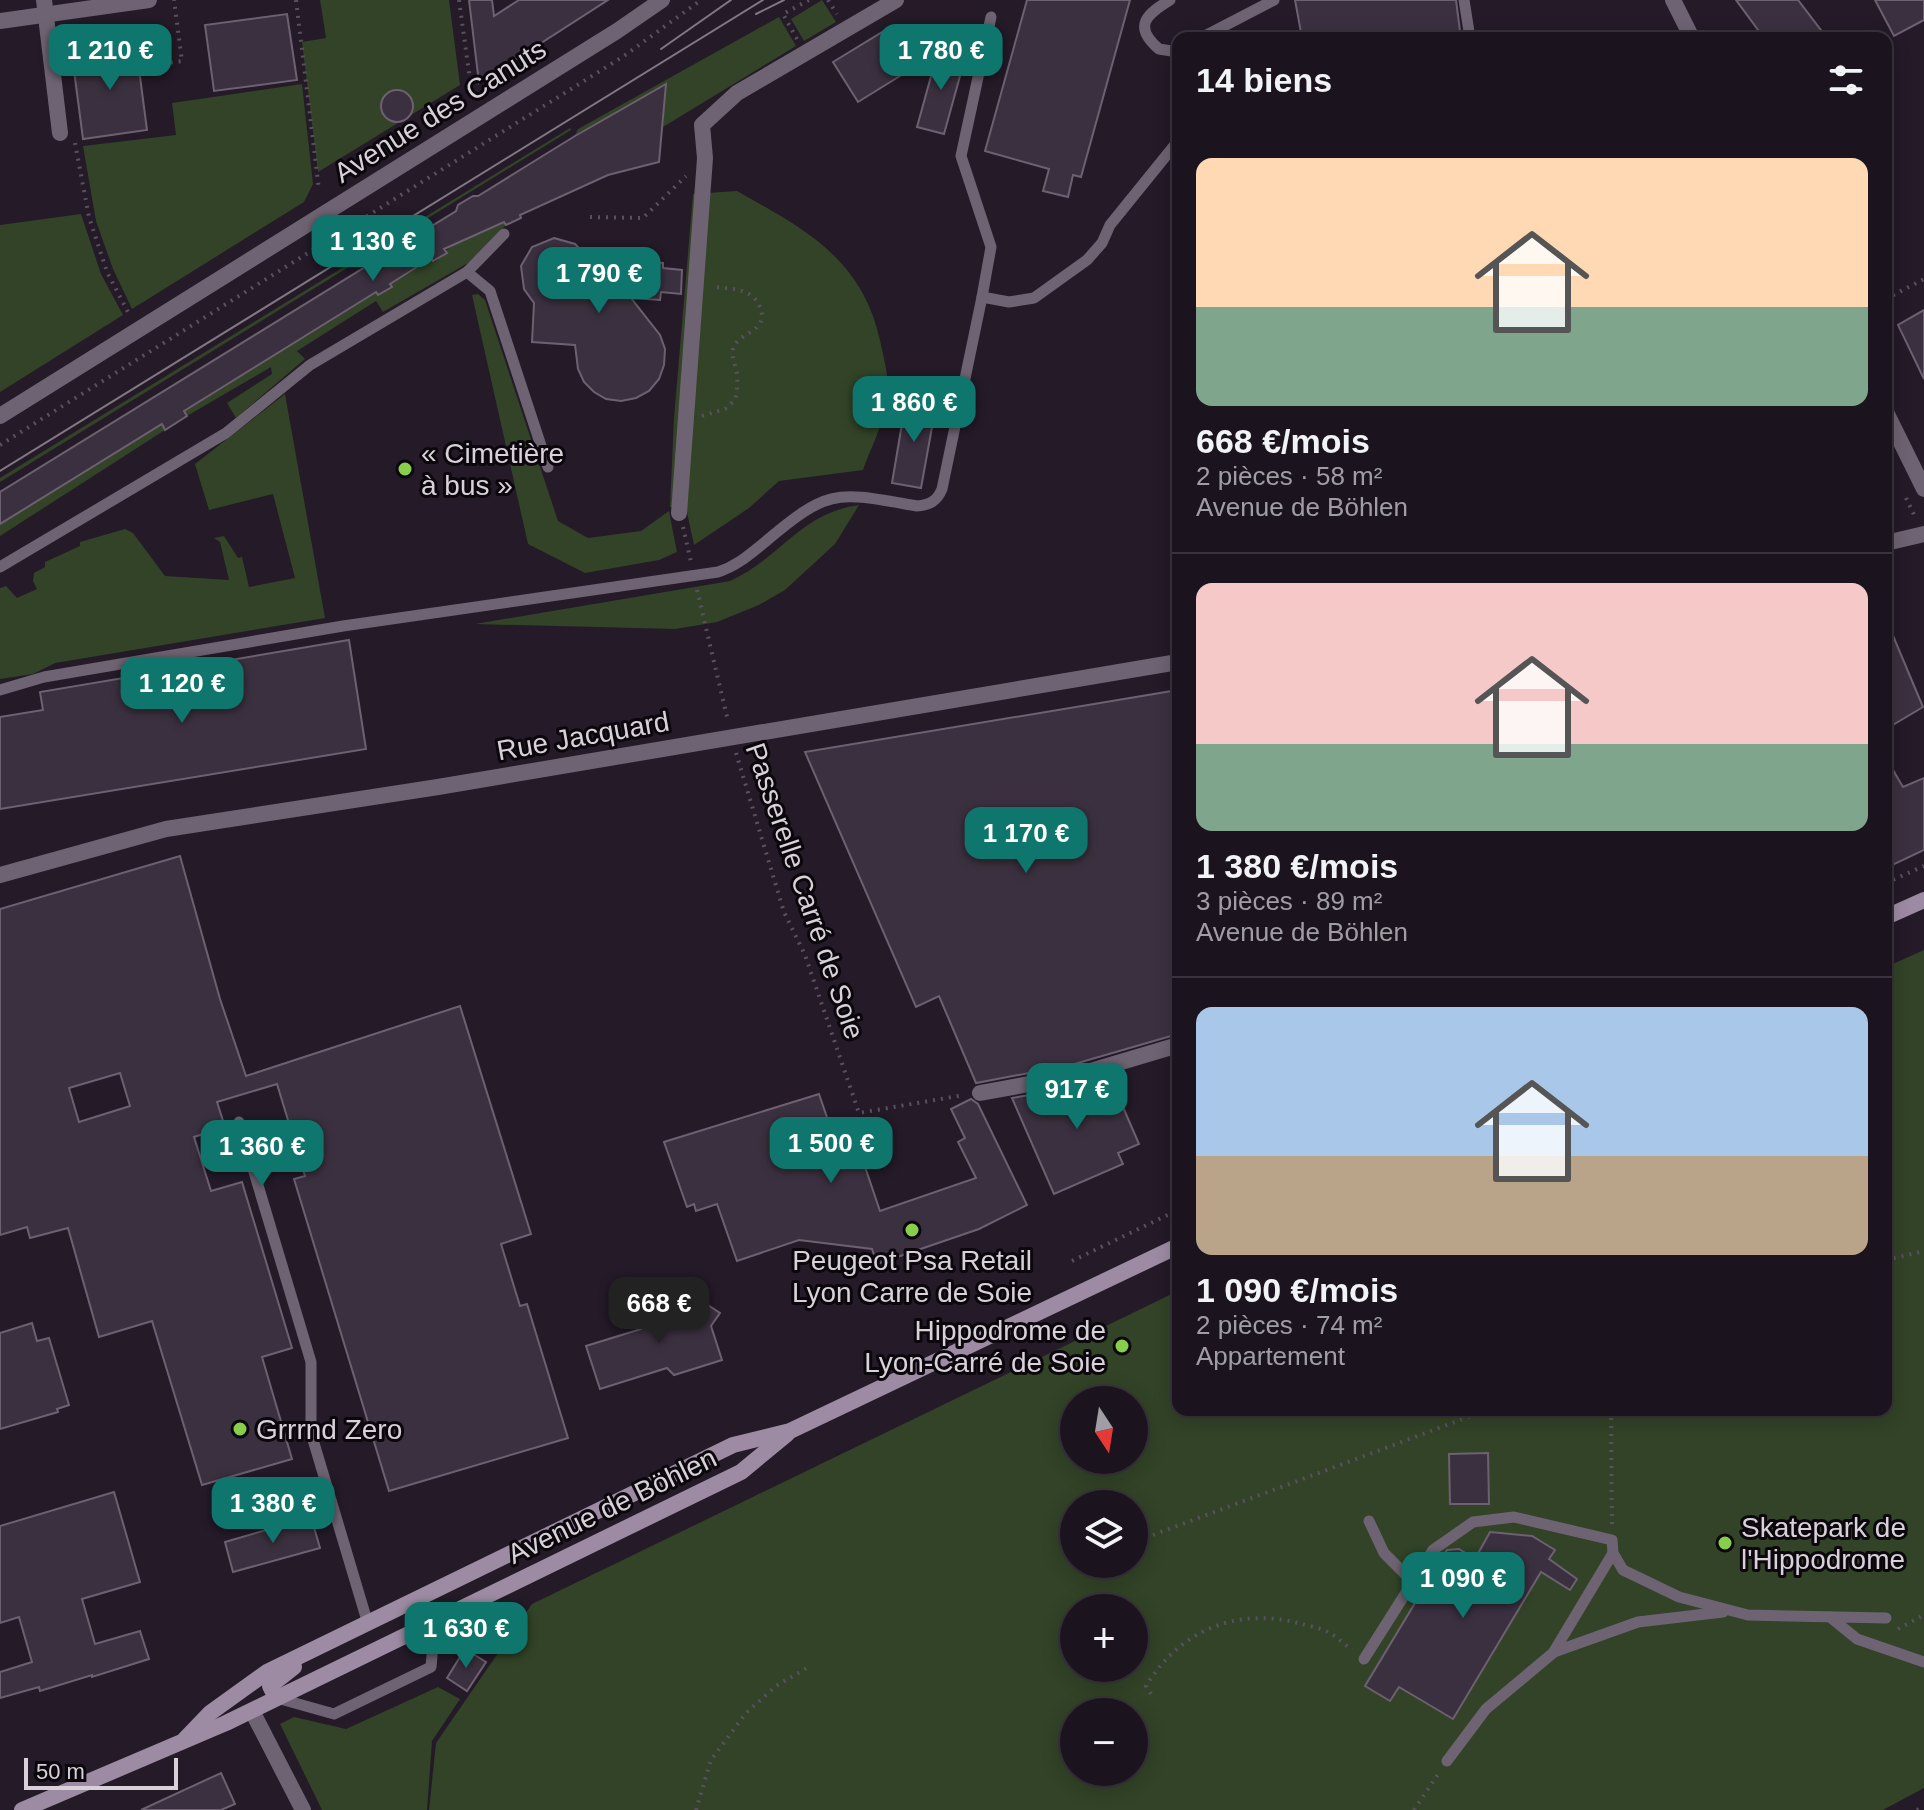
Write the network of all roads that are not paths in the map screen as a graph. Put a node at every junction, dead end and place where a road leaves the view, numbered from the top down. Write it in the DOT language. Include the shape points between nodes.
graph roads {
  1 [pos="149,0"];
  2 [pos="896,0"];
  3 [pos="1170,0"];
  4 [pos="1274,0"];
  5 [pos="1464,0"];
  6 [pos="1673,0"];
  7 [pos="656,2"];
  8 [pos="45,8"];
  9 [pos="991,17"];
  10 [pos="0,21"];
  11 [pos="1213,32"];
  12 [pos="1469,32"];
  13 [pos="1689,32"];
  14 [pos="1172,50"];
  15 [pos="60,133"];
  16 [pos="1172,148"];
  17 [pos="504,234"];
  18 [pos="467,272"];
  19 [pos="982,297"];
  20 [pos="0,416"];
  21 [pos="1892,424"];
  22 [pos="548,467"];
  23 [pos="1924,489"];
  24 [pos="679,513"];
  25 [pos="1924,534"];
  26 [pos="1892,542"];
  27 [pos="0,567"];
  28 [pos="1172,663"];
  29 [pos="0,690"];
  30 [pos="0,875"];
  31 [pos="1924,900"];
  32 [pos="1892,914"];
  33 [pos="1172,1047"];
  34 [pos="980,1093"];
  35 [pos="239,1122"];
  36 [pos="1172,1249"];
  37 [pos="790,1431"];
  38 [pos="1369,1521"];
  39 [pos="1612,1546"];
  40 [pos="1413,1582"];
  41 [pos="1731,1611"];
  42 [pos="1830,1617"];
  43 [pos="1886,1618"];
  44 [pos="435,1621"];
  45 [pos="368,1624"];
  46 [pos="317,1648"];
  47 [pos="1553,1653"];
  48 [pos="1364,1659"];
  49 [pos="1924,1662"];
  50 [pos="276,1698"];
  51 [pos="252,1711"];
  52 [pos="185,1739"];
  53 [pos="1447,1761"];
  54 [pos="22,1810"];
  55 [pos="303,1810"];
  1 -- 8 [label="street"];
  2 -- 24 [label="street" via="737,93 702,125 705,158"];
  3 -- 14 [label="lane" via="1149,13 1145,23 1154,45"];
  4 -- 11 [label="lane"];
  5 -- 12 [label="lane"];
  6 -- 13 [label="street"];
  7 -- 20 [label="street, Avenue des Canuts"];
  8 -- 10 [label="street"];
  8 -- 15 [label="street"];
  9 -- 19 [label="lane" via="961,156 991,247"];
  16 -- 19 [label="lane" via="1087,260 1034,298 1009,302"];
  17 -- 18 [label="lane"];
  18 -- 22 [label="lane" via="490,291"];
  18 -- 27 [label="lane" via="310,365 226,433"];
  19 -- 29 [label="lane" via="942,489 926,506 834,497 801,511 738,564 718,572 343,626 44,677"];
  21 -- 23 [label="street"];
  25 -- 26 [label="street"];
  28 -- 30 [label="street, Rue Jacquard" via="166,829"];
  31 -- 32 [label="main road"];
  33 -- 34 [label="street" via="1074,1076"];
  35 -- 45 [label="lane" via="311,1362 311,1433"];
  36 -- 37 [label="main road, Avenue de Böhlen"];
  37 -- 44 [label="main road, Avenue de Böhlen" via="741,1472"];
  37 -- 45 [label="main road, Avenue de Böhlen" via="733,1445"];
  38 -- 40 [label="lane" via="1384,1553"];
  39 -- 40 [label="lane" via="1514,1517 1473,1522 1433,1550"];
  39 -- 41 [label="lane" via="1623,1570 1679,1597"];
  39 -- 47 [label="lane"];
  40 -- 48 [label="lane"];
  41 -- 42 [label="lane"];
  41 -- 47 [label="lane" via="1638,1622"];
  42 -- 43 [label="lane"];
  42 -- 49 [label="lane" via="1857,1639"];
  44 -- 50 [label="main road, Avenue de Böhlen"];
  44 -- 50 [label="lane" via="431,1667 334,1714"];
  45 -- 46 [label="main road, Avenue de Böhlen"];
  46 -- 50 [label="main road, Avenue de Böhlen" via="270,1686"];
  46 -- 52 [label="main road, Avenue de Böhlen" via="267,1672 210,1713"];
  47 -- 53 [label="lane" via="1486,1709"];
  50 -- 51 [label="main road, Avenue de Böhlen"];
  51 -- 52 [label="main road, Avenue de Böhlen"];
  51 -- 55 [label="street"];
  52 -- 54 [label="main road, Avenue de Böhlen"];
}
